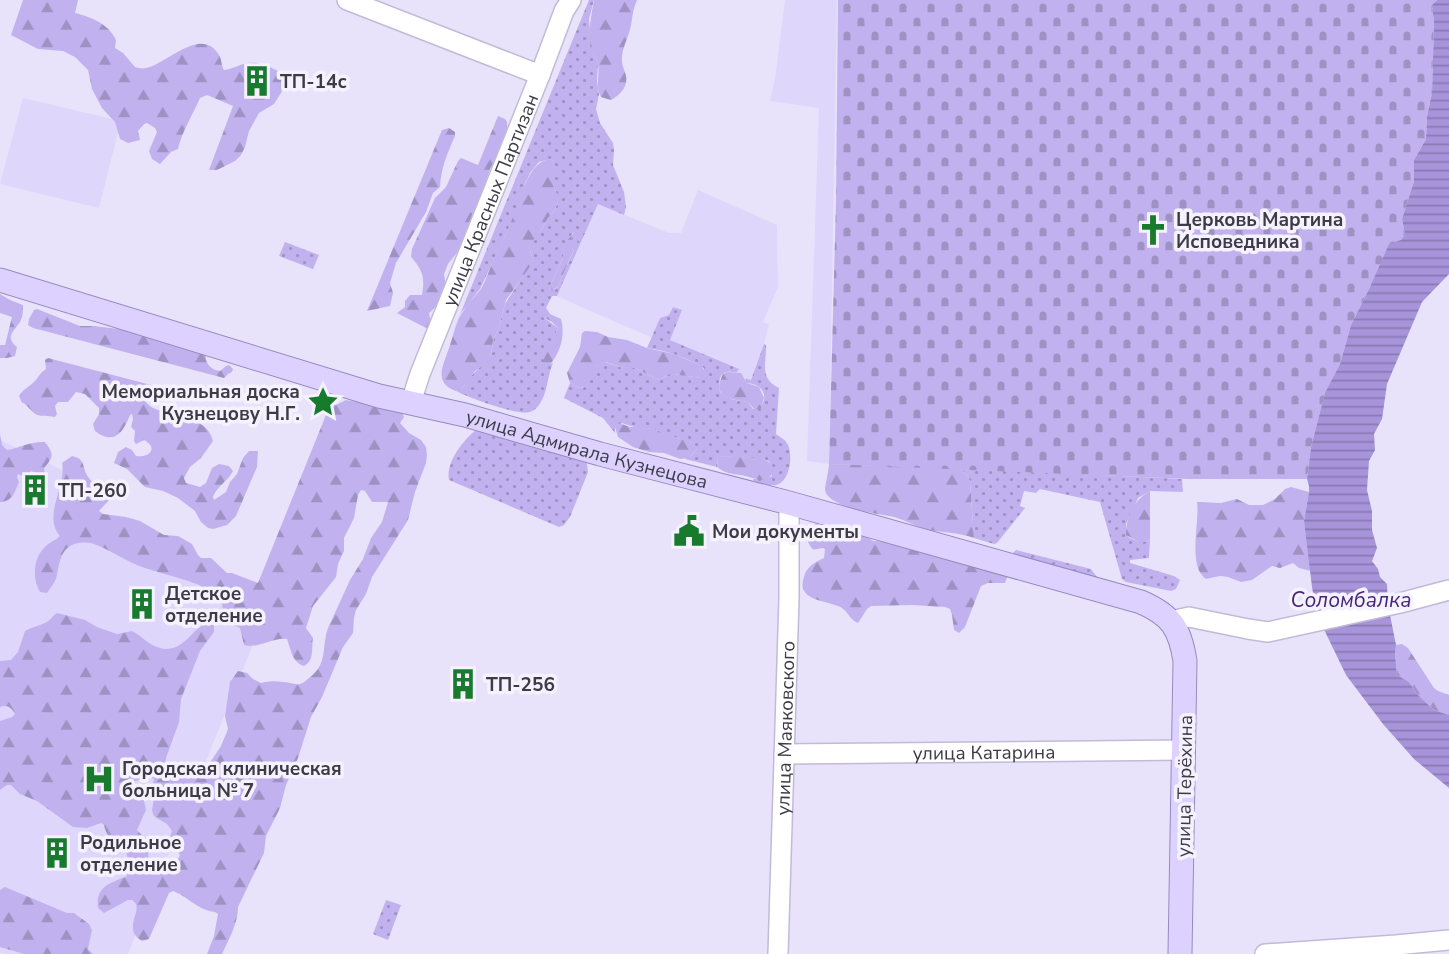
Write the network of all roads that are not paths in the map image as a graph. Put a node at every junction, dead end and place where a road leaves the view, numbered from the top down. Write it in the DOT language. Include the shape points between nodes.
graph roads {
  1 [pos="347,0"];
  2 [pos="571,0"];
  3 [pos="540,75"];
  4 [pos="0,280"];
  5 [pos="411,402"];
  6 [pos="789,503"];
  7 [pos="1449,590"];
  8 [pos="1171,621"];
  9 [pos="1185,750"];
  10 [pos="784,754"];
  11 [pos="1449,940"];
  12 [pos="778,954"];
  13 [pos="1180,954"];
  14 [pos="1265,954"];
  1 -- 3 [label="street"];
  2 -- 3 [label="street, улица Красных Партизан"];
  3 -- 5 [label="street, улица Красных Партизан"];
  4 -- 5 [label="main road, улица Адмирала Кузнецова"];
  5 -- 6 [label="main road, улица Адмирала Кузнецова"];
  6 -- 8 [label="main road, улица Адмирала Кузнецова" via="1141,602"];
  6 -- 10 [label="street, улица Маяковского"];
  7 -- 8 [label="street" via="1268,632 1189,617"];
  8 -- 9 [label="main road, улица Терёхина" via="1185,661"];
  9 -- 10 [label="street, улица Катарина"];
  9 -- 13 [label="main road, улица Терёхина"];
  10 -- 12 [label="street, улица Маяковского"];
  11 -- 14 [label="street"];
}
